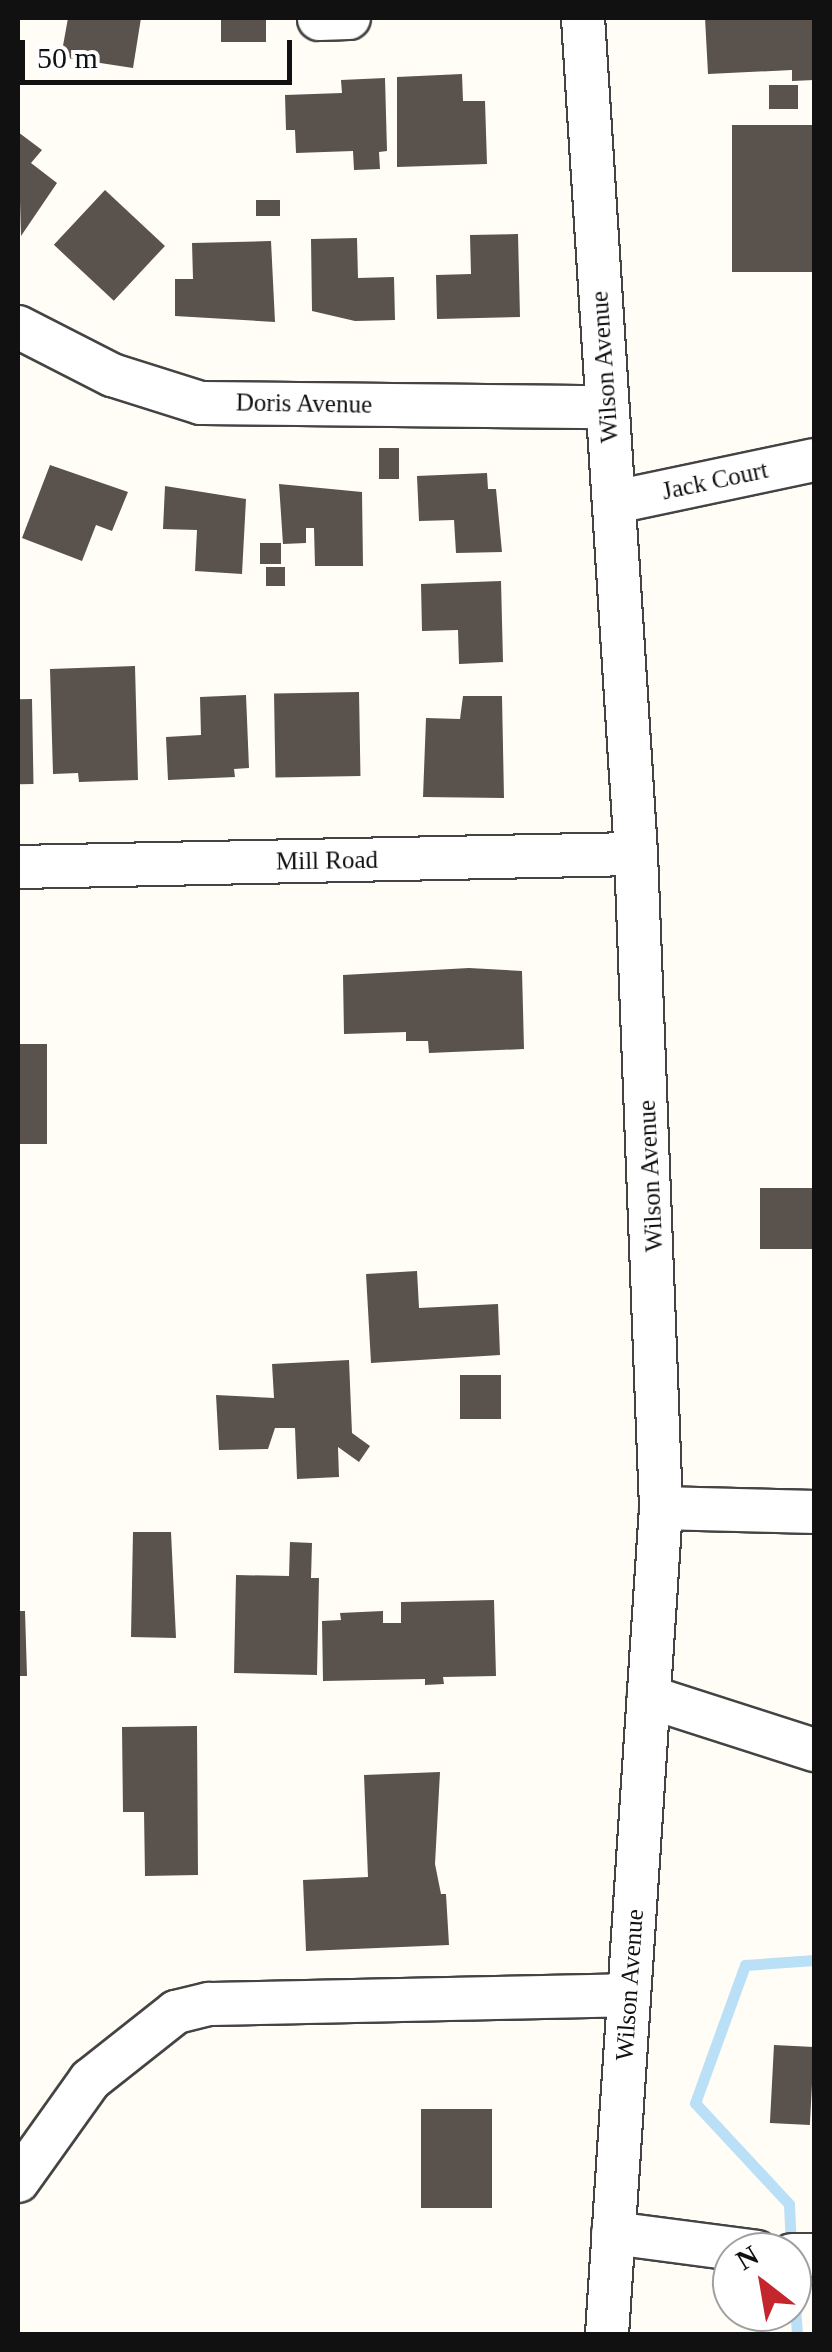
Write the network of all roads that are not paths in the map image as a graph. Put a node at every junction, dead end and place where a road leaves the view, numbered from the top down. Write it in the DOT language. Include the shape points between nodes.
graph roads {
  1 [pos="583,18"];
  2 [pos="18,326"];
  3 [pos="607,407"];
  4 [pos="814,460"];
  5 [pos="615,502"];
  6 [pos="636,854"];
  7 [pos="18,868"];
  8 [pos="661,1508"];
  9 [pos="814,1512"];
  10 [pos="649,1697"];
  11 [pos="814,1750"];
  12 [pos="629,1995"];
  13 [pos="18,2181"];
  14 [pos="614,2233"];
  15 [pos="712,2246"];
  16 [pos="606,2334"];
  1 -- 3 [label="street, Wilson Avenue"];
  2 -- 3 [label="street, Doris Avenue" via="112,375 201,403"];
  3 -- 5 [label="street, Wilson Avenue"];
  4 -- 5 [label="street, Jack Court"];
  5 -- 6 [label="street, Wilson Avenue"];
  6 -- 7 [label="street, Mill Road"];
  6 -- 8 [label="street, Wilson Avenue"];
  8 -- 9 [label="street"];
  8 -- 10 [label="street, Wilson Avenue"];
  10 -- 11 [label="street"];
  10 -- 12 [label="street, Wilson Avenue"];
  12 -- 13 [label="street" via="209,2004 176,2012 90,2080"];
  12 -- 14 [label="street, Wilson Avenue"];
  14 -- 15 [label="street"];
  14 -- 16 [label="street, Wilson Avenue"];
}
